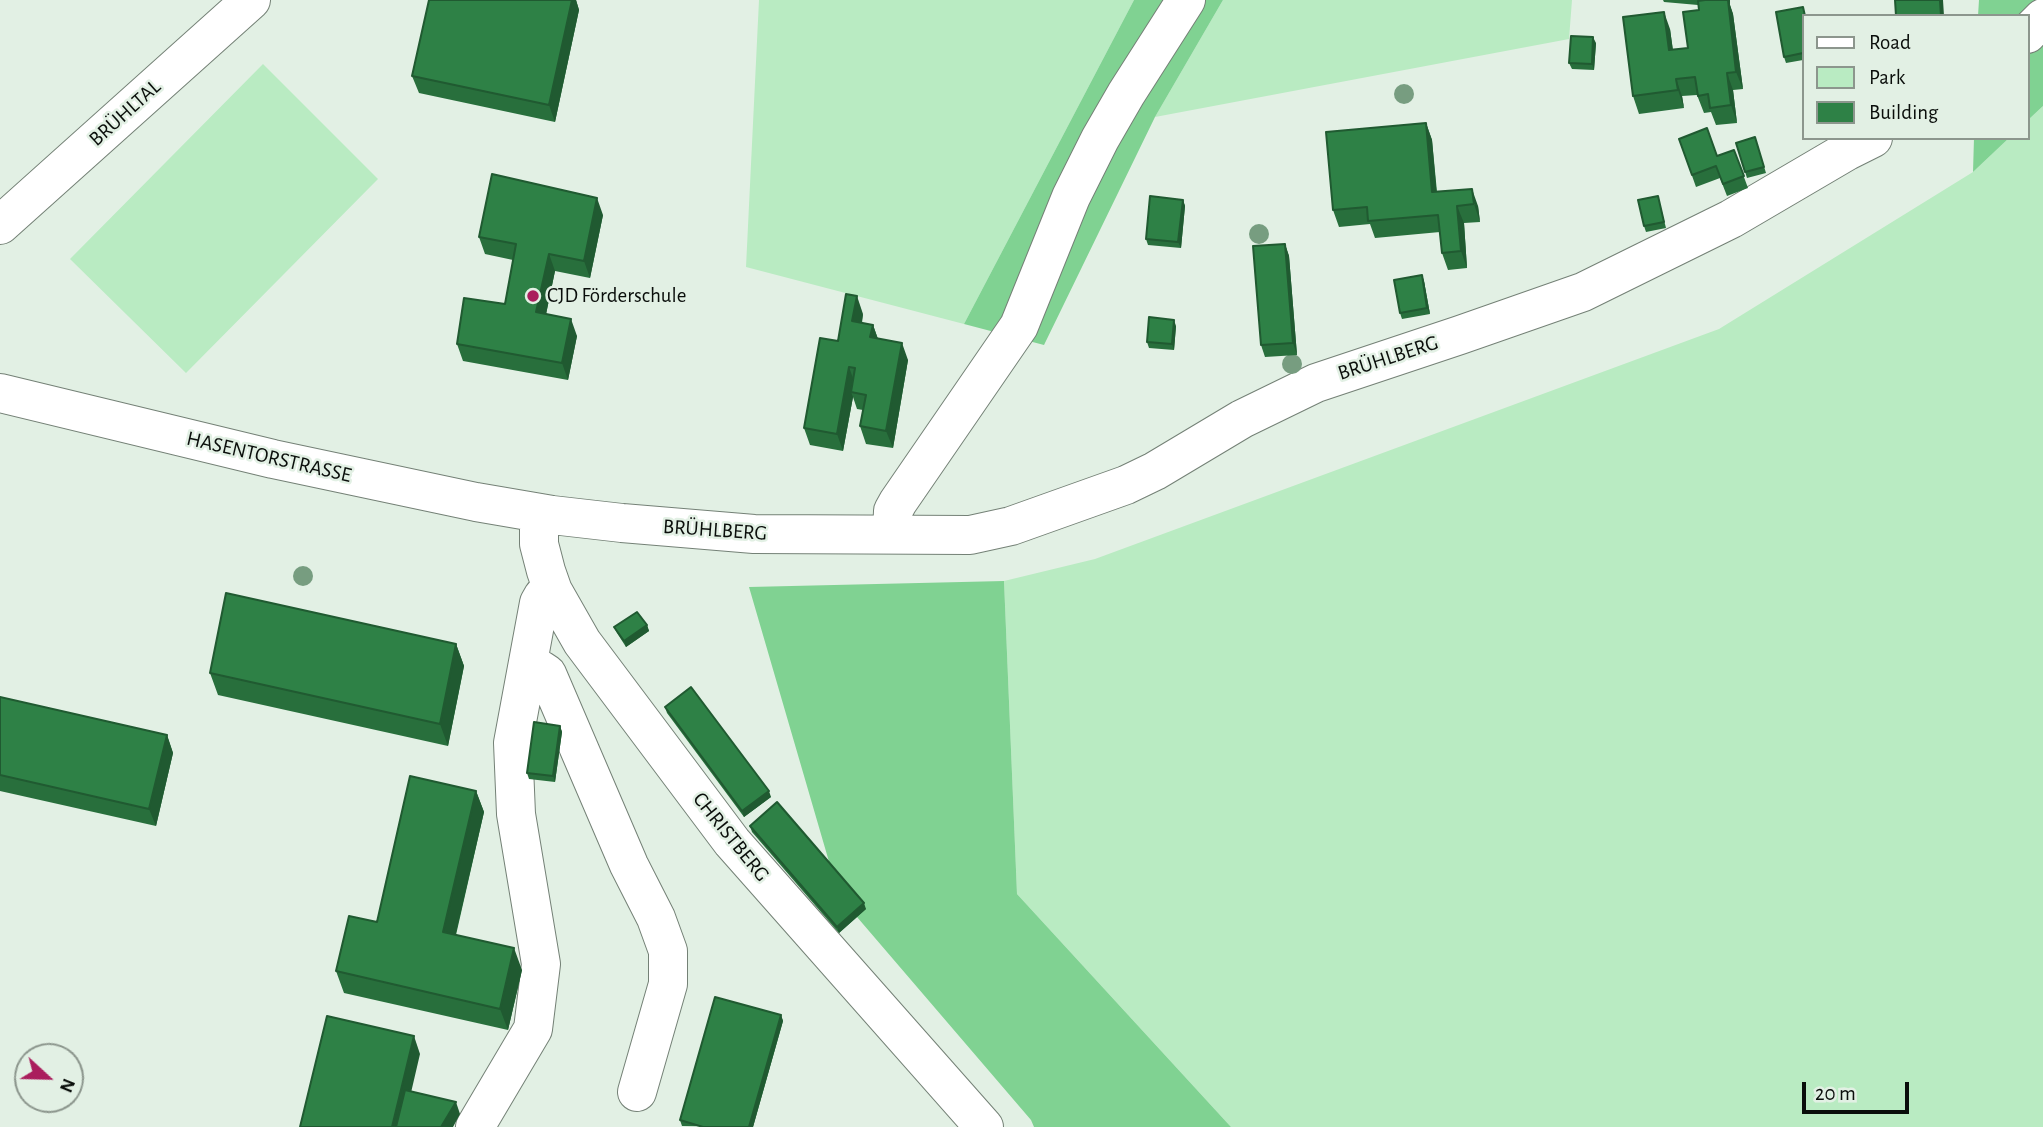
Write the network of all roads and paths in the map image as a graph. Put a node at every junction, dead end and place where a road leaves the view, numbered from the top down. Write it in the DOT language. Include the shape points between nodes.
graph roads {
  1 [pos="251,0"];
  2 [pos="1186,0"];
  3 [pos="2043,18"];
  4 [pos="2029,32"];
  5 [pos="1869,140"];
  6 [pos="0,225"];
  7 [pos="0,393"];
  8 [pos="539,513"];
  9 [pos="892,534"];
  10 [pos="553,590"];
  11 [pos="528,666"];
  12 [pos="637,1092"];
  13 [pos="475,1127"];
  14 [pos="984,1127"];
  1 -- 6 [label="street, BRÜHLTAL"];
  2 -- 9 [label="street" via="1100,139 1071,197 1019,326 898,502"];
  3 -- 4 [label="street"];
  5 -- 9 [label="street, BRÜHLBERG" via="1731,219 1605,282 1316,383 1115,490 984,533"];
  7 -- 8 [label="street, HASENTORSTRASSE" via="273,459"];
  8 -- 9 [label="street, BRÜHLBERG" via="735,533"];
  8 -- 10 [label="street, CHRISTBERG" via="539,544"];
  10 -- 11 [label="street" via="539,603"];
  10 -- 14 [label="street, CHRISTBERG" via="582,642 732,842"];
  11 -- 12 [label="street" via="547,674 668,951 668,984"];
  11 -- 13 [label="street" via="513,743 516,814 541,964 533,1029"];
}
